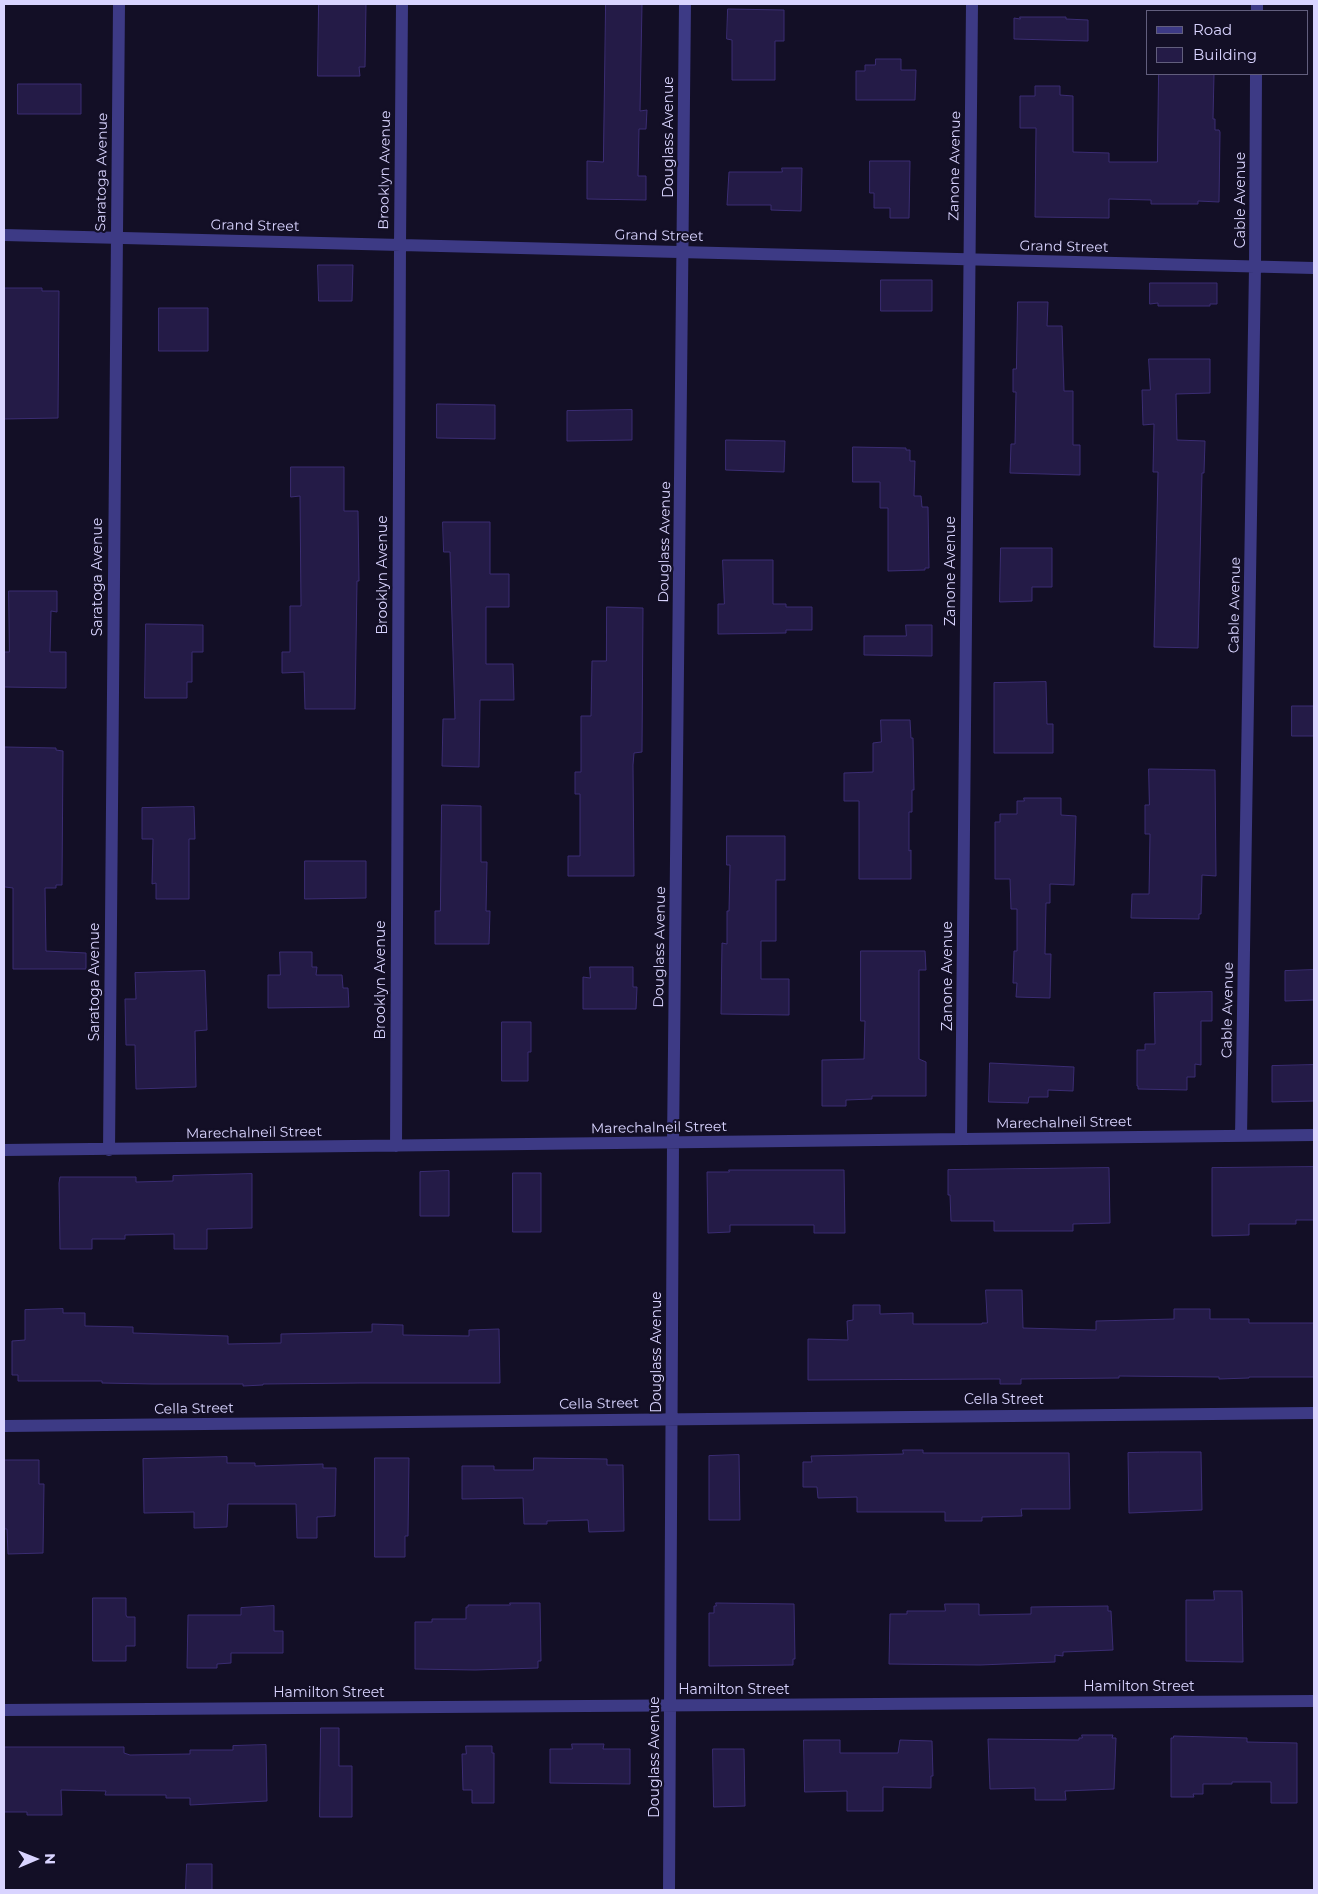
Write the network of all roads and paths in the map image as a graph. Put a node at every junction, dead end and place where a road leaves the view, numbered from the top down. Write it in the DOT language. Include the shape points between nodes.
graph roads {
  1 [pos="119,4"];
  2 [pos="402,4"];
  3 [pos="685,4"];
  4 [pos="972,4"];
  5 [pos="1256,75"];
  6 [pos="4,234"];
  7 [pos="116,238"];
  8 [pos="400,245"];
  9 [pos="683,252"];
  10 [pos="969,260"];
  11 [pos="1255,267"];
  12 [pos="1314,268"];
  13 [pos="1314,1135"];
  14 [pos="1241,1136"];
  15 [pos="961,1139"];
  16 [pos="673,1143"];
  17 [pos="396,1146"];
  18 [pos="4,1150"];
  19 [pos="108,1150"];
  20 [pos="1314,1413"];
  21 [pos="672,1418"];
  22 [pos="4,1426"];
  23 [pos="1314,1701"];
  24 [pos="670,1705"];
  25 [pos="4,1710"];
  26 [pos="669,1890"];
  1 -- 7 [label="street, Saratoga Avenue"];
  2 -- 8 [label="street, Brooklyn Avenue"];
  3 -- 9 [label="street, Douglass Avenue"];
  4 -- 10 [label="street, Zanone Avenue"];
  5 -- 11 [label="street, Cable Avenue"];
  6 -- 7 [label="street, Grand Street"];
  7 -- 8 [label="street, Grand Street"];
  7 -- 19 [label="street, Saratoga Avenue"];
  8 -- 9 [label="street, Grand Street"];
  8 -- 17 [label="street, Brooklyn Avenue"];
  9 -- 10 [label="street, Grand Street"];
  9 -- 16 [label="street, Douglass Avenue"];
  10 -- 11 [label="street, Grand Street"];
  10 -- 15 [label="street, Zanone Avenue"];
  11 -- 12 [label="street, Grand Street"];
  11 -- 14 [label="street, Cable Avenue"];
  13 -- 14 [label="street, Marechalneil Street"];
  14 -- 15 [label="street, Marechalneil Street"];
  15 -- 16 [label="street, Marechalneil Street"];
  16 -- 17 [label="street, Marechalneil Street"];
  16 -- 21 [label="street, Douglass Avenue"];
  17 -- 19 [label="street, Marechalneil Street"];
  18 -- 19 [label="street, Marechalneil Street"];
  20 -- 21 [label="street, Cella Street"];
  21 -- 22 [label="street, Cella Street"];
  21 -- 24 [label="street, Douglass Avenue"];
  23 -- 24 [label="street, Hamilton Street"];
  24 -- 25 [label="street, Hamilton Street"];
  24 -- 26 [label="street, Douglass Avenue"];
}
